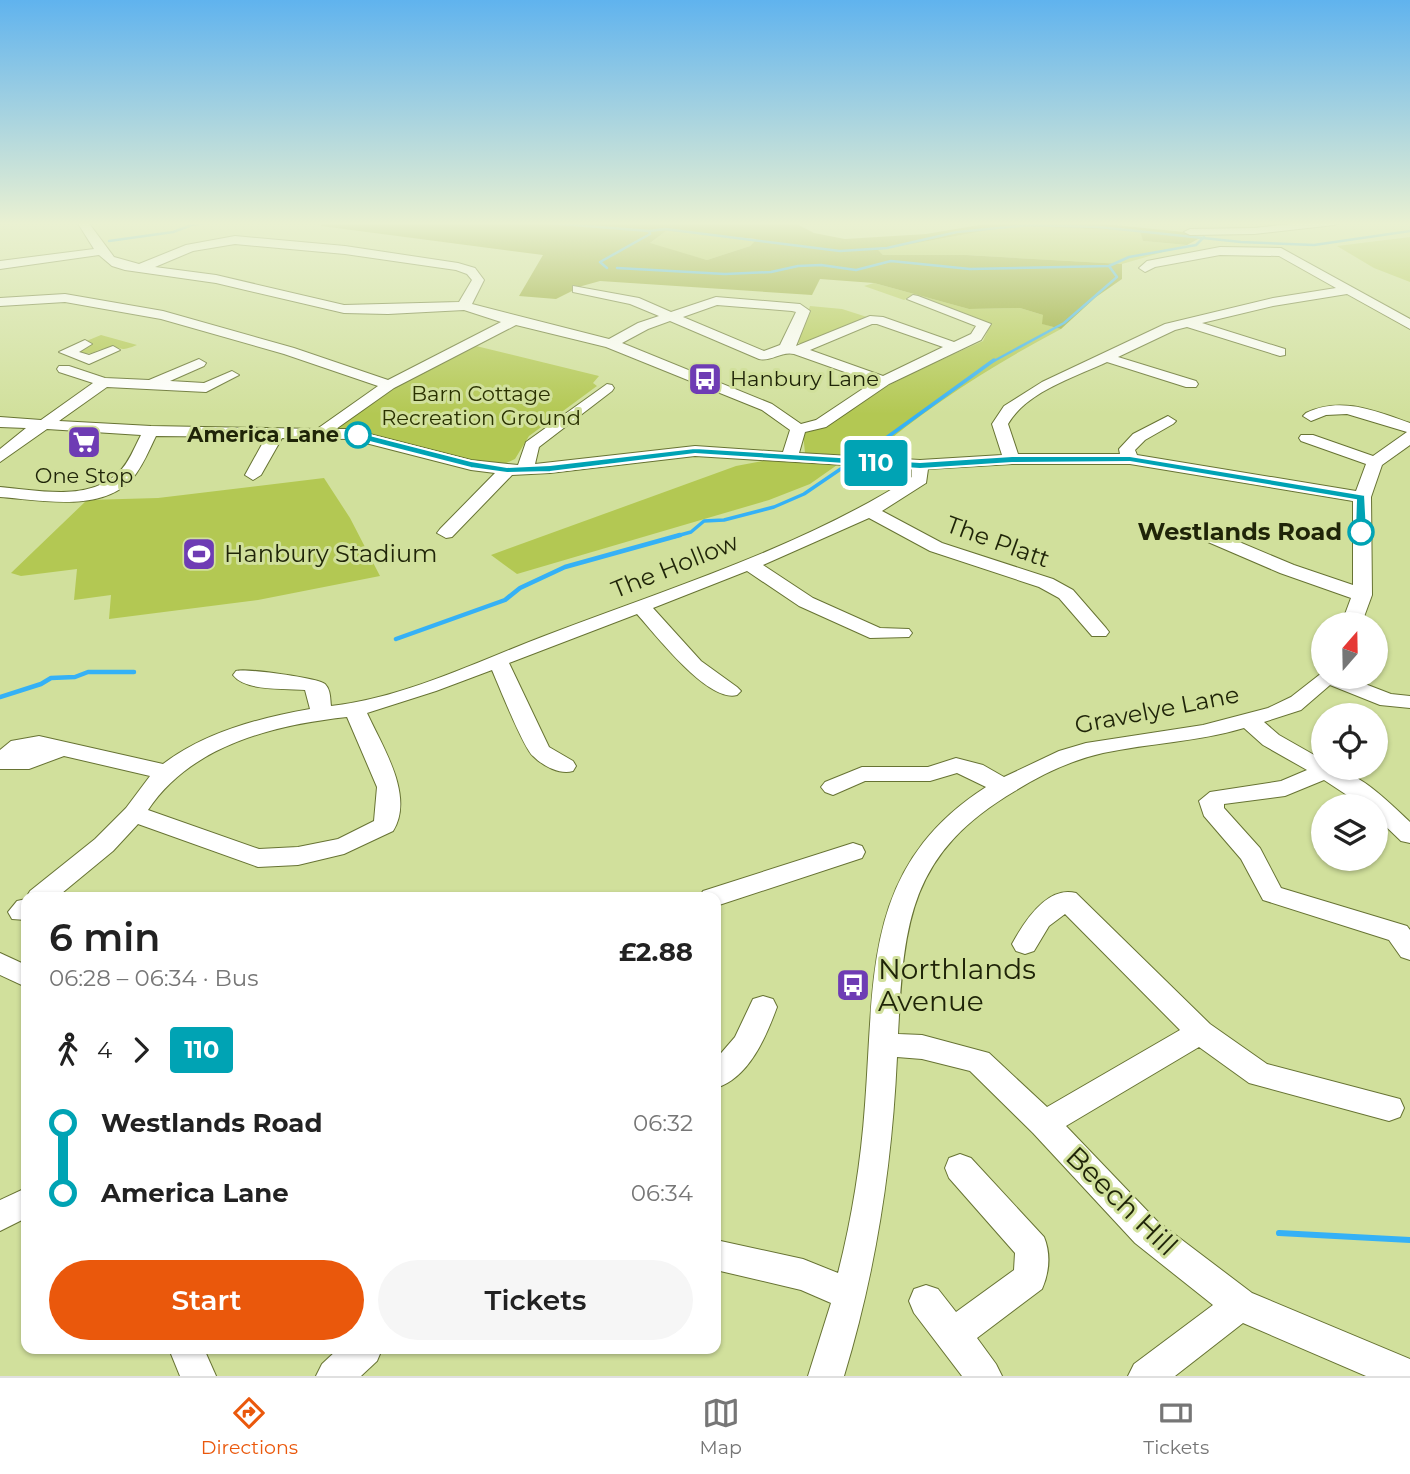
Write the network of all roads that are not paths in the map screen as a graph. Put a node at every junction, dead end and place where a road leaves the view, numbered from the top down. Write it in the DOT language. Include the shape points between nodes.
graph roads {
  1 [pos="251,286"];
  2 [pos="475,286"];
  3 [pos="1337,286"];
  4 [pos="577,289"];
  5 [pos="1345,291"];
  6 [pos="913,299"];
  7 [pos="0,302"];
  8 [pos="464,306"];
  9 [pos="671,316"];
  10 [pos="513,321"];
  11 [pos="1186,322"];
  12 [pos="1410,325"];
  13 [pos="611,344"];
  14 [pos="955,347"];
  15 [pos="792,349"];
  16 [pos="113,350"];
  17 [pos="1280,352"];
  18 [pos="1105,357"];
  19 [pos="199,363"];
  20 [pos="232,375"];
  21 [pos="884,381"];
  22 [pos="104,382"];
  23 [pos="1191,384"];
  24 [pos="152,385"];
  25 [pos="389,385"];
  26 [pos="607,388"];
  27 [pos="1311,416"];
  28 [pos="1168,421"];
  29 [pos="0,422"];
  30 [pos="40,426"];
  31 [pos="1410,428"];
  32 [pos="798,429"];
  33 [pos="151,431"];
  34 [pos="278,431"];
  35 [pos="323,431"];
  36 [pos="1410,436"];
  37 [pos="1307,438"];
  38 [pos="0,457"];
  39 [pos="790,457"];
  40 [pos="1012,459"];
  41 [pos="1130,459"];
  42 [pos="1375,462"];
  43 [pos="920,465"];
  44 [pos="516,470"];
  45 [pos="253,475"];
  46 [pos="0,492"];
  47 [pos="1362,497"];
  48 [pos="870,511"];
  49 [pos="446,533"];
  50 [pos="1207,535"];
  51 [pos="749,564"];
  52 [pos="1362,595"];
  53 [pos="641,606"];
  54 [pos="1356,612"];
  55 [pos="1099,632"];
  56 [pos="902,633"];
  57 [pos="498,662"];
  58 [pos="243,675"];
  59 [pos="1313,690"];
  60 [pos="1361,690"];
  61 [pos="730,691"];
  62 [pos="1410,702"];
  63 [pos="355,710"];
  64 [pos="321,713"];
  65 [pos="1248,720"];
  66 [pos="1,761"];
  67 [pos="1311,764"];
  68 [pos="565,766"];
  69 [pos="164,772"];
  70 [pos="1311,777"];
  71 [pos="1338,780"];
  72 [pos="833,787"];
  73 [pos="998,790"];
  74 [pos="134,814"];
  75 [pos="1410,835"];
  76 [pos="853,852"];
  77 [pos="46,892"];
  78 [pos="721,895"];
  79 [pos="1405,936"];
  80 [pos="1025,944"];
  81 [pos="0,963"];
  82 [pos="21,974"];
  83 [pos="763,1007"];
  84 [pos="1200,1032"];
  85 [pos="883,1044"];
  86 [pos="721,1072"];
  87 [pos="1389,1108"];
  88 [pos="1044,1124"];
  89 [pos="960,1168"];
  90 [pos="21,1205"];
  91 [pos="0,1216"];
  92 [pos="721,1256"];
  93 [pos="849,1294"];
  94 [pos="926,1301"];
  95 [pos="1240,1304"];
  96 [pos="951,1335"];
  97 [pos="188,1354"];
  98 [pos="1152,1375"];
  99 [pos="198,1376"];
  100 [pos="827,1376"];
  101 [pos="984,1376"];
  102 [pos="1408,1376"];
  1 -- 8 [label="street" via="344,309"];
  2 -- 8 [label="street"];
  3 -- 5 [label="street"];
  4 -- 9 [label="street" via="634,301"];
  5 -- 11 [label="street"];
  5 -- 12 [label="street"];
  6 -- 14 [label="street" via="987,320 976,337"];
  7 -- 25 [label="street" via="65,298 163,315"];
  8 -- 10 [label="street"];
  9 -- 13 [label="street"];
  9 -- 15 [label="street" via="764,355"];
  9 -- 15 [label="street" via="716,301 795,307 803,311"];
  10 -- 13 [label="street"];
  10 -- 25 [label="street"];
  11 -- 17 [label="street"];
  11 -- 18 [label="street"];
  13 -- 32 [label="street" via="767,407"];
  14 -- 15 [label="street" via="870,320"];
  14 -- 21 [label="street"];
  15 -- 21 [label="street"];
  16 -- 22 [label="street" via="86,352 59,371"];
  18 -- 23 [label="street"];
  18 -- 40 [label="street" via="1047,385 1009,410 1000,424"];
  19 -- 24 [label="street"];
  20 -- 24 [label="street" via="206,388"];
  21 -- 32 [label="street" via="821,424"];
  22 -- 24 [label="street"];
  22 -- 30 [label="street"];
  25 -- 35 [label="street"];
  26 -- 44 [label="street" via="532,445"];
  27 -- 31 [label="street" via="1337,409"];
  28 -- 41 [label="street" via="1126,449"];
  29 -- 30 [label="street"];
  30 -- 33 [label="street"];
  30 -- 38 [label="street"];
  32 -- 39 [label="street"];
  33 -- 34 [label="street"];
  33 -- 46 [label="street" via="124,477 110,486 82,496"];
  34 -- 35 [label="street"];
  34 -- 45 [label="street"];
  35 -- 44 [label="street" via="350,433 471,465"];
  36 -- 42 [label="street"];
  37 -- 42 [label="street"];
  39 -- 43 [label="street"];
  39 -- 44 [label="street" via="695,451"];
  40 -- 41 [label="street"];
  40 -- 43 [label="street"];
  41 -- 47 [label="street"];
  42 -- 47 [label="street"];
  43 -- 48 [label="street, The Hollow" via="920,479"];
  44 -- 49 [label="street"];
  47 -- 52 [label="street"];
  48 -- 51 [label="street, The Hollow"];
  48 -- 55 [label="street, The Platt" via="936,547 1046,583 1066,594"];
  50 -- 52 [label="street"];
  51 -- 53 [label="street, The Hollow"];
  51 -- 56 [label="street" via="830,613 877,634"];
  52 -- 54 [label="street"];
  53 -- 57 [label="street, The Hollow"];
  53 -- 61 [label="street" via="694,665"];
  57 -- 63 [label="street, The Hollow"];
  57 -- 68 [label="street" via="540,751"];
  58 -- 64 [label="street" via="311,684 318,689"];
  59 -- 65 [label="street, Gravelye Lane" via="1279,712"];
  60 -- 62 [label="street"];
  63 -- 64 [label="street, The Hollow"];
  63 -- 74 [label="street" via="389,787 385,825 344,846 298,856 258,858"];
  64 -- 69 [label="street, The Hollow" via="235,735"];
  65 -- 67 [label="street"];
  65 -- 73 [label="street, Gravelye Lane" via="1068,754"];
  66 -- 69 [label="street" via="29,762 64,748"];
  69 -- 74 [label="street, The Hollow"];
  70 -- 79 [label="street" via="1284,788 1218,797 1211,801 1212,810 1251,853 1272,894"];
  71 -- 75 [label="street" via="1364,794"];
  72 -- 73 [label="street" via="862,774 930,774 956,765 975,770"];
  73 -- 85 [label="street" via="951,824 920,862 902,902"];
  74 -- 77 [label="street, The Hollow"];
  76 -- 78 [label="street"];
  80 -- 84 [label="street" via="1040,919 1067,900"];
  81 -- 82 [label="street"];
  83 -- 86 [label="street" via="735,1062"];
  84 -- 87 [label="street" via="1259,1074"];
  84 -- 88 [label="street"];
  85 -- 88 [label="street, Beech Hill" via="979,1061"];
  85 -- 93 [label="street" via="871,1190"];
  88 -- 95 [label="street, Beech Hill" via="1146,1232"];
  89 -- 96 [label="street" via="1032,1248 1030,1278"];
  90 -- 91 [label="street"];
  92 -- 93 [label="street" via="803,1275"];
  93 -- 100 [label="street"];
  94 -- 96 [label="street"];
  95 -- 98 [label="street"];
  95 -- 102 [label="street, Beech Hill"];
  96 -- 101 [label="street"];
  97 -- 99 [label="street"];
}
